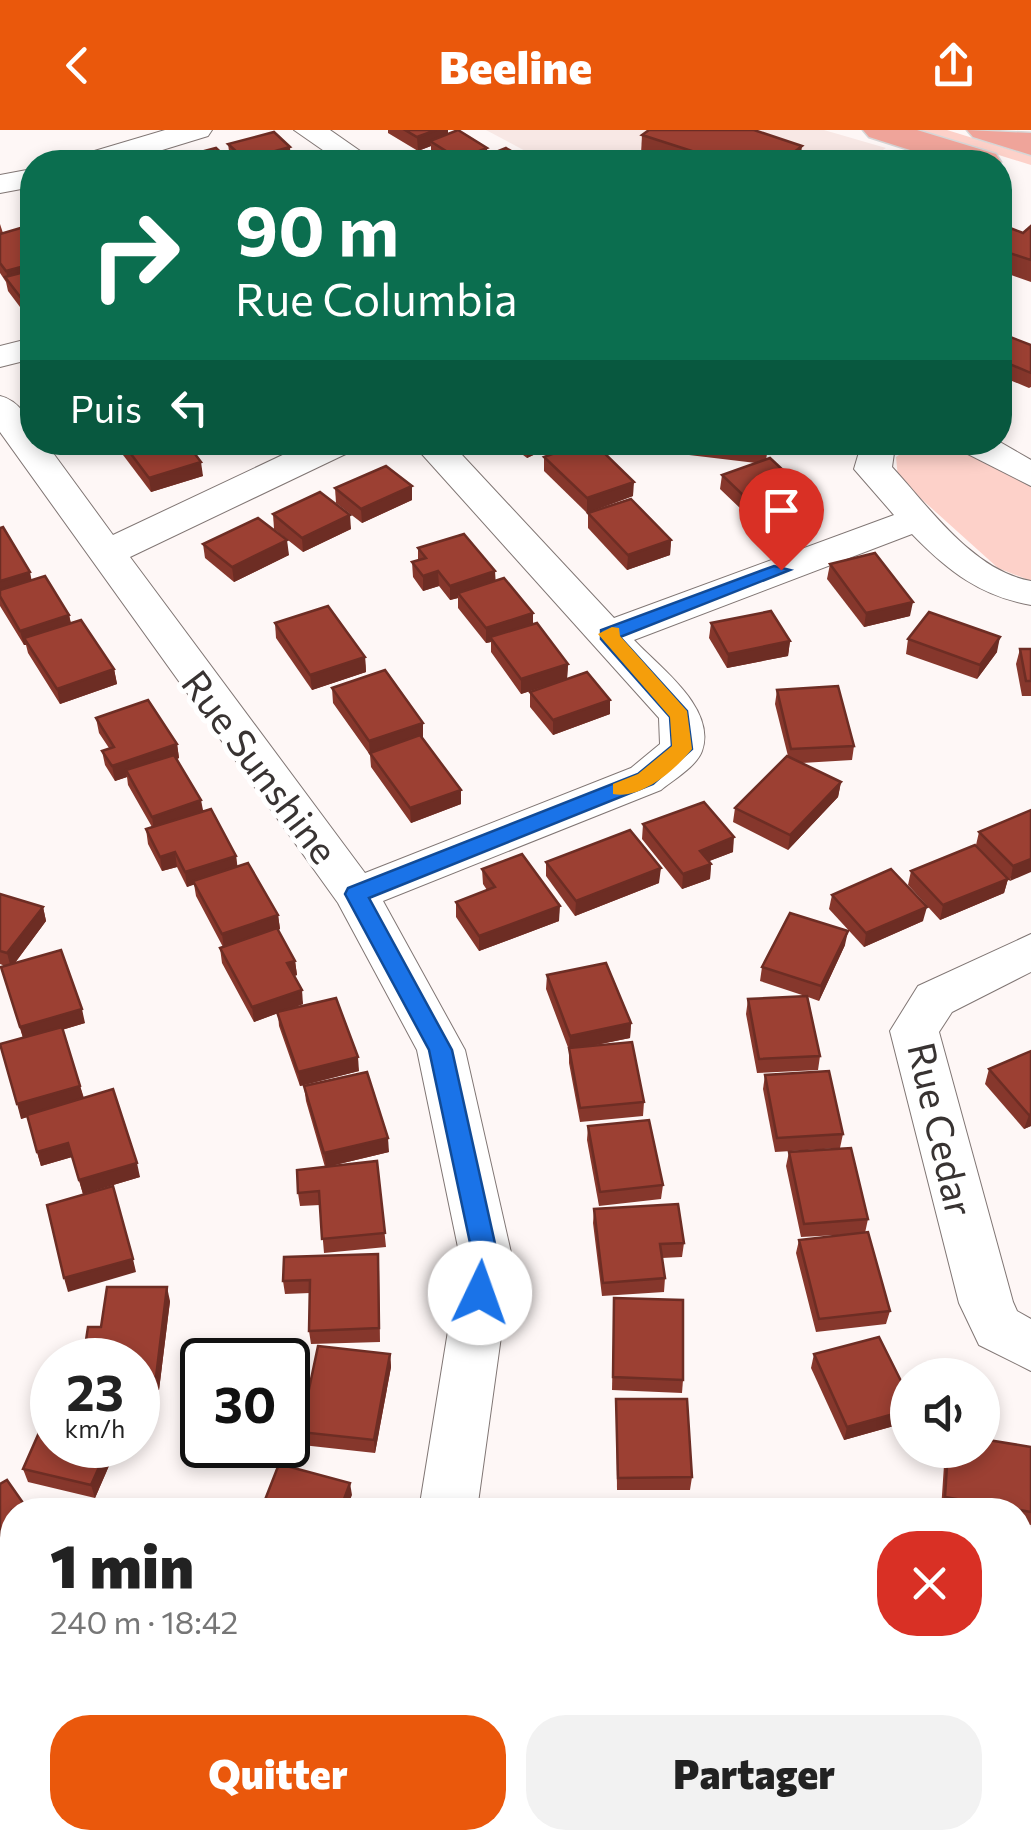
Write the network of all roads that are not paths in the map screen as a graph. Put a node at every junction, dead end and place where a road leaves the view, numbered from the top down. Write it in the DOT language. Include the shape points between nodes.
graph roads {
  1 [pos="197,130"];
  2 [pos="309,130"];
  3 [pos="881,130"];
  4 [pos="985,130"];
  5 [pos="1031,144"];
  6 [pos="131,150"];
  7 [pos="342,150"];
  8 [pos="945,150"];
  9 [pos="0,407"];
  10 [pos="20,435"];
  11 [pos="34,455"];
  12 [pos="313,455"];
  13 [pos="442,455"];
  14 [pos="876,455"];
  15 [pos="996,455"];
  16 [pos="1031,475"];
  17 [pos="920,518"];
  18 [pos="104,554"];
  19 [pos="1031,593"];
  20 [pos="608,634"];
  21 [pos="356,894"];
  22 [pos="1031,951"];
  23 [pos="1031,1347"];
  24 [pos="450,1498"];
  1 -- 6 [label="street"];
  2 -- 7 [label="street"];
  3 -- 8 [label="main road"];
  4 -- 5 [label="main road"];
  9 -- 10 [label="street, Rue Sunshine"];
  11 -- 18 [label="street, Rue Sunshine"];
  12 -- 18 [label="street"];
  13 -- 20 [label="street"];
  14 -- 17 [label="street" via="874,469"];
  15 -- 16 [label="street"];
  17 -- 19 [label="street" via="986,580"];
  17 -- 20 [label="street"];
  18 -- 21 [label="street, Rue Sunshine"];
  20 -- 21 [label="street" via="680,715 682,749 646,779"];
  21 -- 24 [label="street, Rue Sunshine" via="440,1050 486,1257"];
  22 -- 23 [label="street, Rue Cedar" via="934,999 914,1031 986,1303 998,1328"];
}
